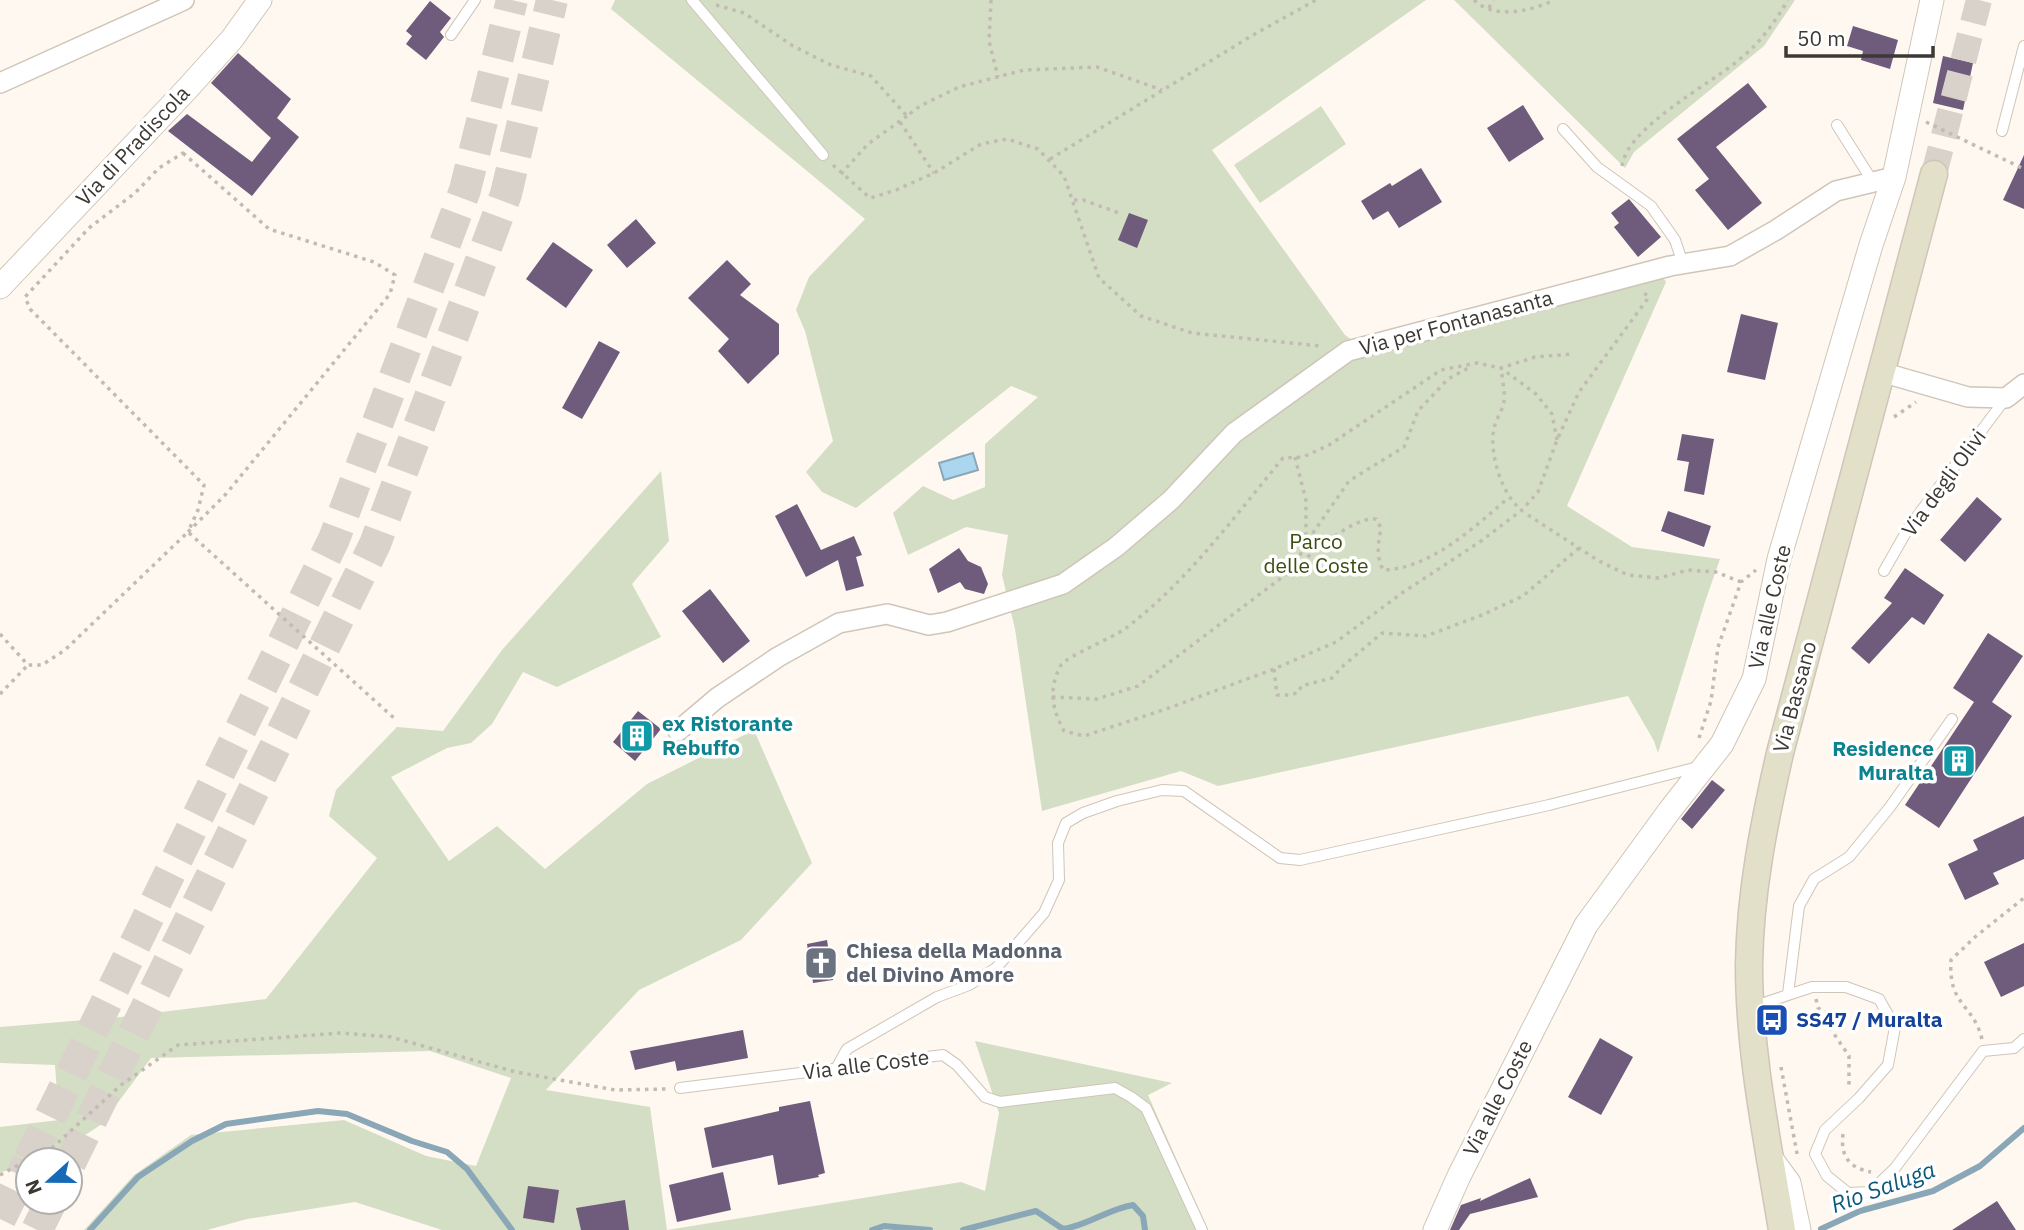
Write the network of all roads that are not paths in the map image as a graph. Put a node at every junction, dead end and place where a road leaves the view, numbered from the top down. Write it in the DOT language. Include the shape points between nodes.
graph roads {
  1 [pos="184,0"];
  2 [pos="260,0"];
  3 [pos="475,0"];
  4 [pos="692,0"];
  5 [pos="1932,0"];
  6 [pos="451,35"];
  7 [pos="2024,46"];
  8 [pos="0,83"];
  9 [pos="1837,124"];
  10 [pos="1563,129"];
  11 [pos="2003,131"];
  12 [pos="823,155"];
  13 [pos="1934,174"];
  14 [pos="1884,180"];
  15 [pos="1683,264"];
  16 [pos="0,287"];
  17 [pos="1881,372"];
  18 [pos="2024,384"];
  19 [pos="2006,398"];
  20 [pos="1884,570"];
  21 [pos="1952,719"];
  22 [pos="678,731"];
  23 [pos="1704,766"];
  24 [pos="1786,995"];
  25 [pos="1751,1008"];
  26 [pos="2024,1039"];
  27 [pos="836,1069"];
  28 [pos="680,1088"];
  29 [pos="1770,1157"];
  30 [pos="1202,1230"];
  31 [pos="1435,1230"];
  32 [pos="1782,1230"];
  33 [pos="1799,1230"];
  1 -- 8 [label="street"];
  2 -- 16 [label="street, Via di Pradiscola" via="187,89"];
  3 -- 6 [label="lane"];
  4 -- 12 [label="lane"];
  5 -- 14 [label="street, Via alle Coste"];
  7 -- 11 [label="lane"];
  9 -- 14 [label="lane"];
  10 -- 15 [label="lane" via="1597,167 1651,206 1675,240"];
  13 -- 17 [label="main road, Via Bassano"];
  14 -- 15 [label="street, Via per Fontanasanta" via="1836,191 1730,256"];
  14 -- 23 [label="street, Via alle Coste" via="1871,245 1779,559 1754,679 1722,744"];
  15 -- 22 [label="street, Via per Fontanasanta" via="1348,351 1234,433 1171,500 1063,584 947,622 929,625 887,614 839,623 778,657"];
  17 -- 19 [label="street, Via degli Olivi" via="1968,397"];
  17 -- 25 [label="main road, Via Bassano" via="1763,829 1749,963"];
  18 -- 19 [label="street, Via degli Olivi"];
  19 -- 20 [label="lane, Via degli Olivi" via="1909,527"];
  21 -- 24 [label="lane" via="1849,857 1814,879 1799,906"];
  23 -- 27 [label="lane" via="1300,860 1280,858 1184,791 1162,790 1105,805 1066,823 1058,843 1059,880 1044,913 996,968 847,1049"];
  23 -- 31 [label="street, Via alle Coste" via="1586,925"];
  24 -- 25 [label="lane"];
  24 -- 26 [label="lane" via="1812,987 1846,987 1879,999 1895,1027 1888,1065 1825,1130 1815,1154 1827,1176 1848,1193 1870,1192 1895,1168 1983,1051 2014,1048"];
  25 -- 29 [label="main road, Via Bassano"];
  27 -- 28 [label="lane, Via alle Coste"];
  27 -- 30 [label="lane, Via alle Coste" via="943,1055 985,1097 1000,1102 1115,1088 1146,1108"];
  29 -- 32 [label="main road, Via Bassano"];
  29 -- 33 [label="street" via="1788,1183"];
}
